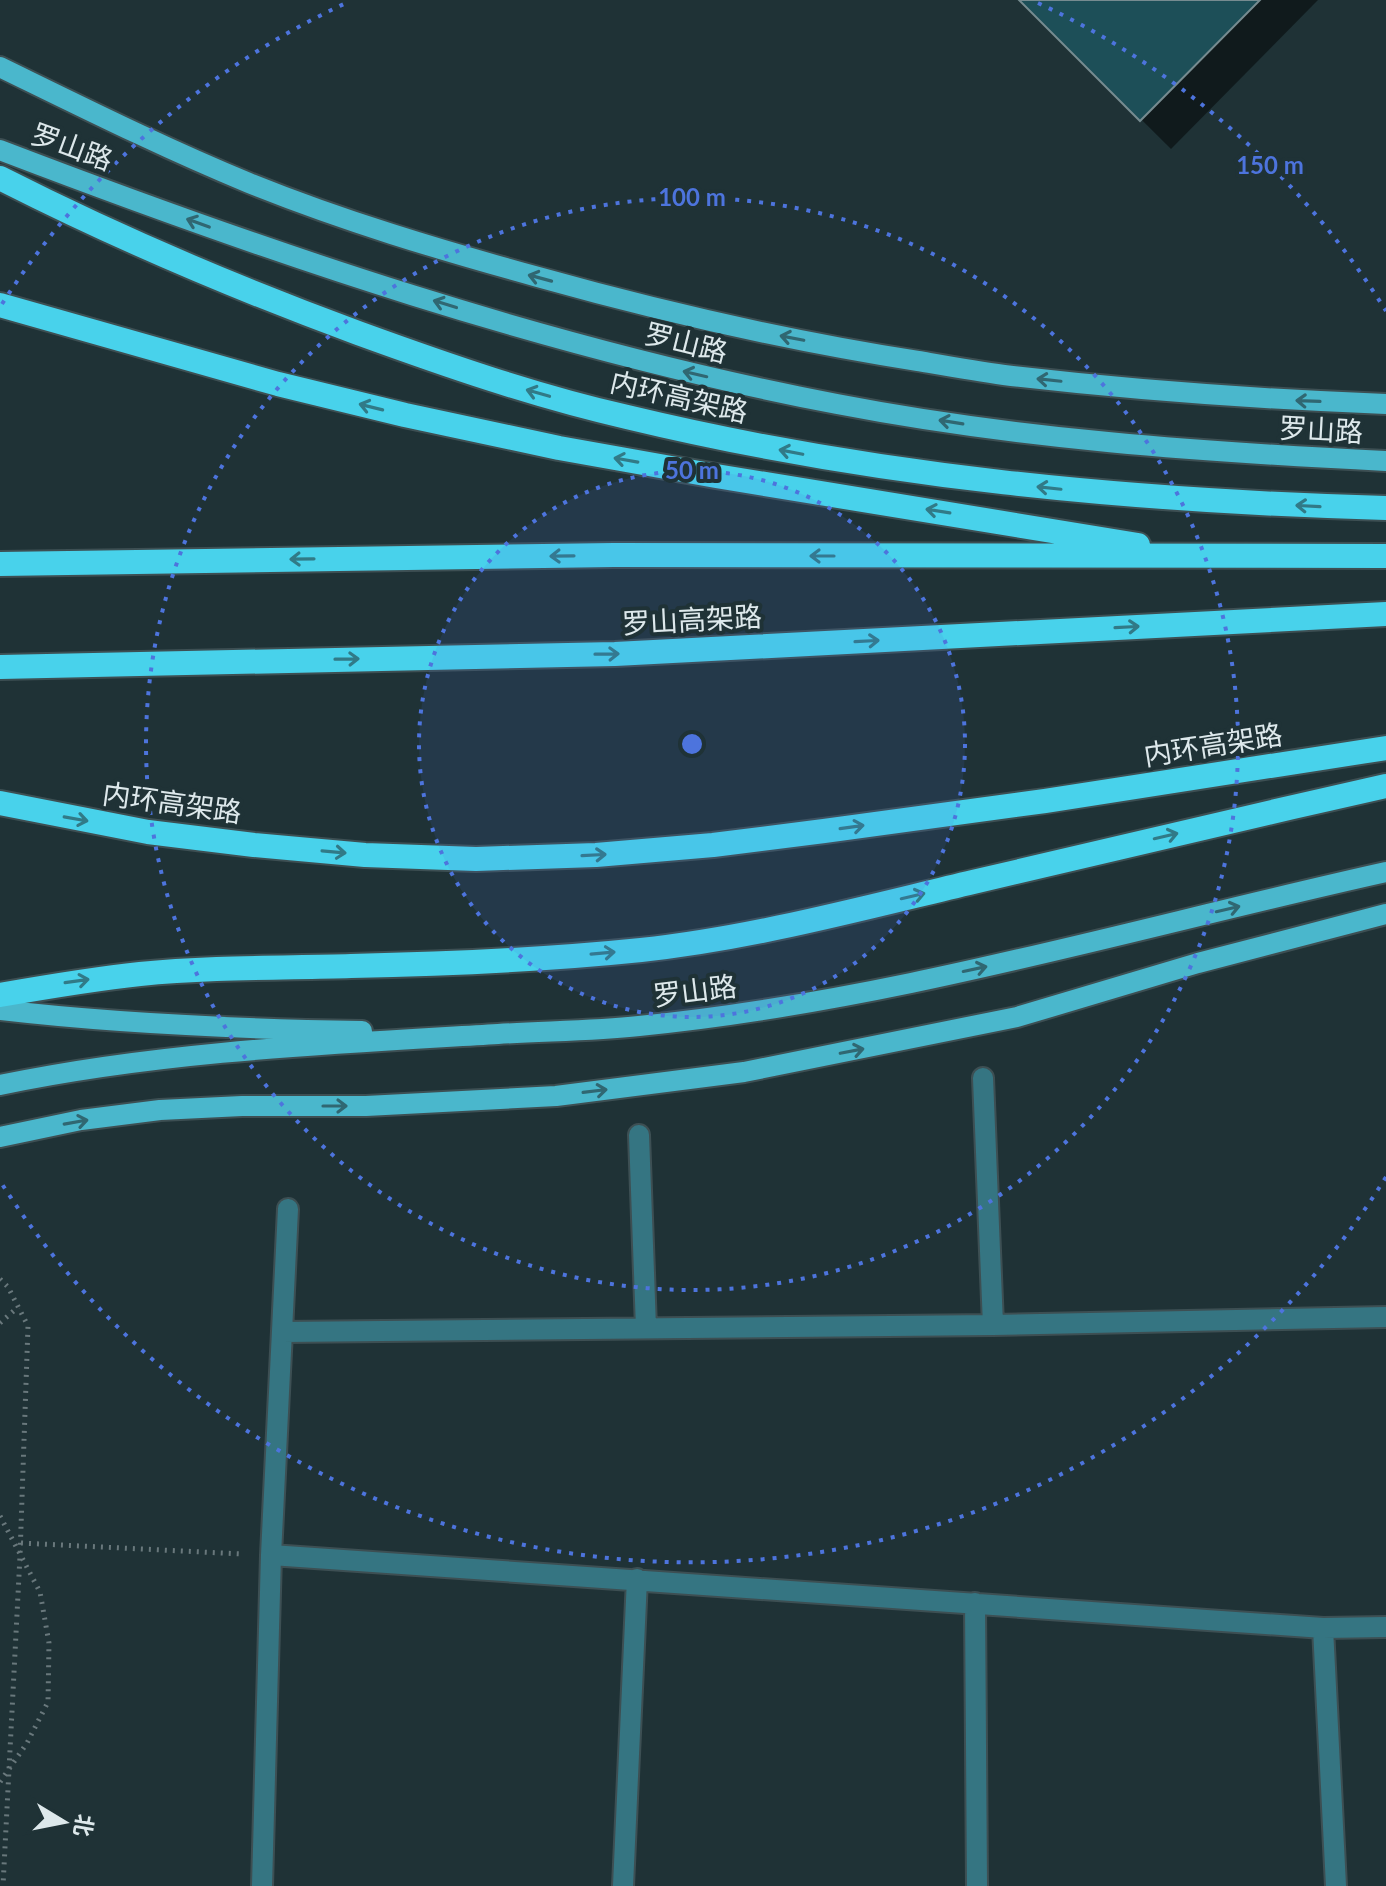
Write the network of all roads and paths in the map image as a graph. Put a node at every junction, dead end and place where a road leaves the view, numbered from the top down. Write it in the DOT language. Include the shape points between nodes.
graph roads {
  1 [pos="0,67"];
  2 [pos="0,150"];
  3 [pos="0,178"];
  4 [pos="0,305"];
  5 [pos="1386,404"];
  6 [pos="1386,461"];
  7 [pos="1386,508"];
  8 [pos="1386,556"];
  9 [pos="1208,557"];
  10 [pos="0,564"];
  11 [pos="1386,614"];
  12 [pos="0,667"];
  13 [pos="1386,748"];
  14 [pos="1386,786"];
  15 [pos="0,803"];
  16 [pos="1386,872"];
  17 [pos="1386,914"];
  18 [pos="0,995"];
  19 [pos="0,1010"];
  20 [pos="494,1034"];
  21 [pos="983,1078"];
  22 [pos="0,1085"];
  23 [pos="639,1135"];
  24 [pos="0,1137"];
  25 [pos="288,1209"];
  26 [pos="0,1279"];
  27 [pos="18,1307"];
  28 [pos="1386,1317"];
  29 [pos="0,1323"];
  30 [pos="993,1325"];
  31 [pos="646,1328"];
  32 [pos="282,1332"];
  33 [pos="0,1516"];
  34 [pos="21,1543"];
  35 [pos="271,1555"];
  36 [pos="20,1556"];
  37 [pos="637,1579"];
  38 [pos="975,1603"];
  39 [pos="1386,1627"];
  40 [pos="1323,1628"];
  41 [pos="9,1768"];
  42 [pos="0,1782"];
  43 [pos="3,1886"];
  44 [pos="262,1886"];
  45 [pos="623,1886"];
  46 [pos="977,1886"];
  47 [pos="1336,1886"];
  5 -- 1 [label="main road, one-way" via="1276,400 1001,375 745,329 600,294 478,261 250,183"];
  6 -- 2 [label="main road, 罗山路, one-way" via="1056,438 840,405 702,376 541,334 307,261"];
  7 -- 3 [label="highway, 内环高架路, one-way" via="1117,495 914,472 624,417 439,363 272,302"];
  9 -- 4 [label="highway, one-way" via="559,448 278,384"];
  8 -- 9 [label="highway"];
  9 -- 10 [label="highway, one-way" via="614,555"];
  12 -- 11 [label="highway, 罗山高架路, one-way" via="615,654"];
  15 -- 13 [label="highway, 内环高架路, one-way" via="148,832 365,855 596,855 871,825"];
  18 -- 14 [label="highway, one-way" via="142,973 525,960 644,949 826,917"];
  20 -- 16 [label="main road, 罗山路, one-way" via="637,1026 844,997"];
  24 -- 17 [label="main road, one-way" via="160,1110 556,1096 744,1072 1017,1017"];
  19 -- 20 [label="main road" via="241,1029"];
  20 -- 22 [label="main road, 罗山路" via="241,1051"];
  21 -- 30 [label="lane"];
  23 -- 31 [label="lane"];
  25 -- 32 [label="lane"];
  26 -- 27 [label="path"];
  27 -- 29 [label="path"];
  27 -- 34 [label="path" via="28,1326"];
  28 -- 30 [label="lane"];
  30 -- 31 [label="lane"];
  31 -- 32 [label="lane"];
  32 -- 35 [label="lane"];
  33 -- 36 [label="path"];
  34 -- 35 [label="path"];
  34 -- 36 [label="path"];
  35 -- 37 [label="lane"];
  35 -- 44 [label="lane"];
  36 -- 41 [label="path"];
  36 -- 41 [label="path" via="40,1592 49,1643 48,1702"];
  37 -- 38 [label="lane"];
  37 -- 45 [label="lane"];
  38 -- 40 [label="lane"];
  38 -- 46 [label="lane"];
  39 -- 40 [label="lane"];
  40 -- 47 [label="lane"];
  41 -- 42 [label="path"];
  41 -- 43 [label="path"];
}
